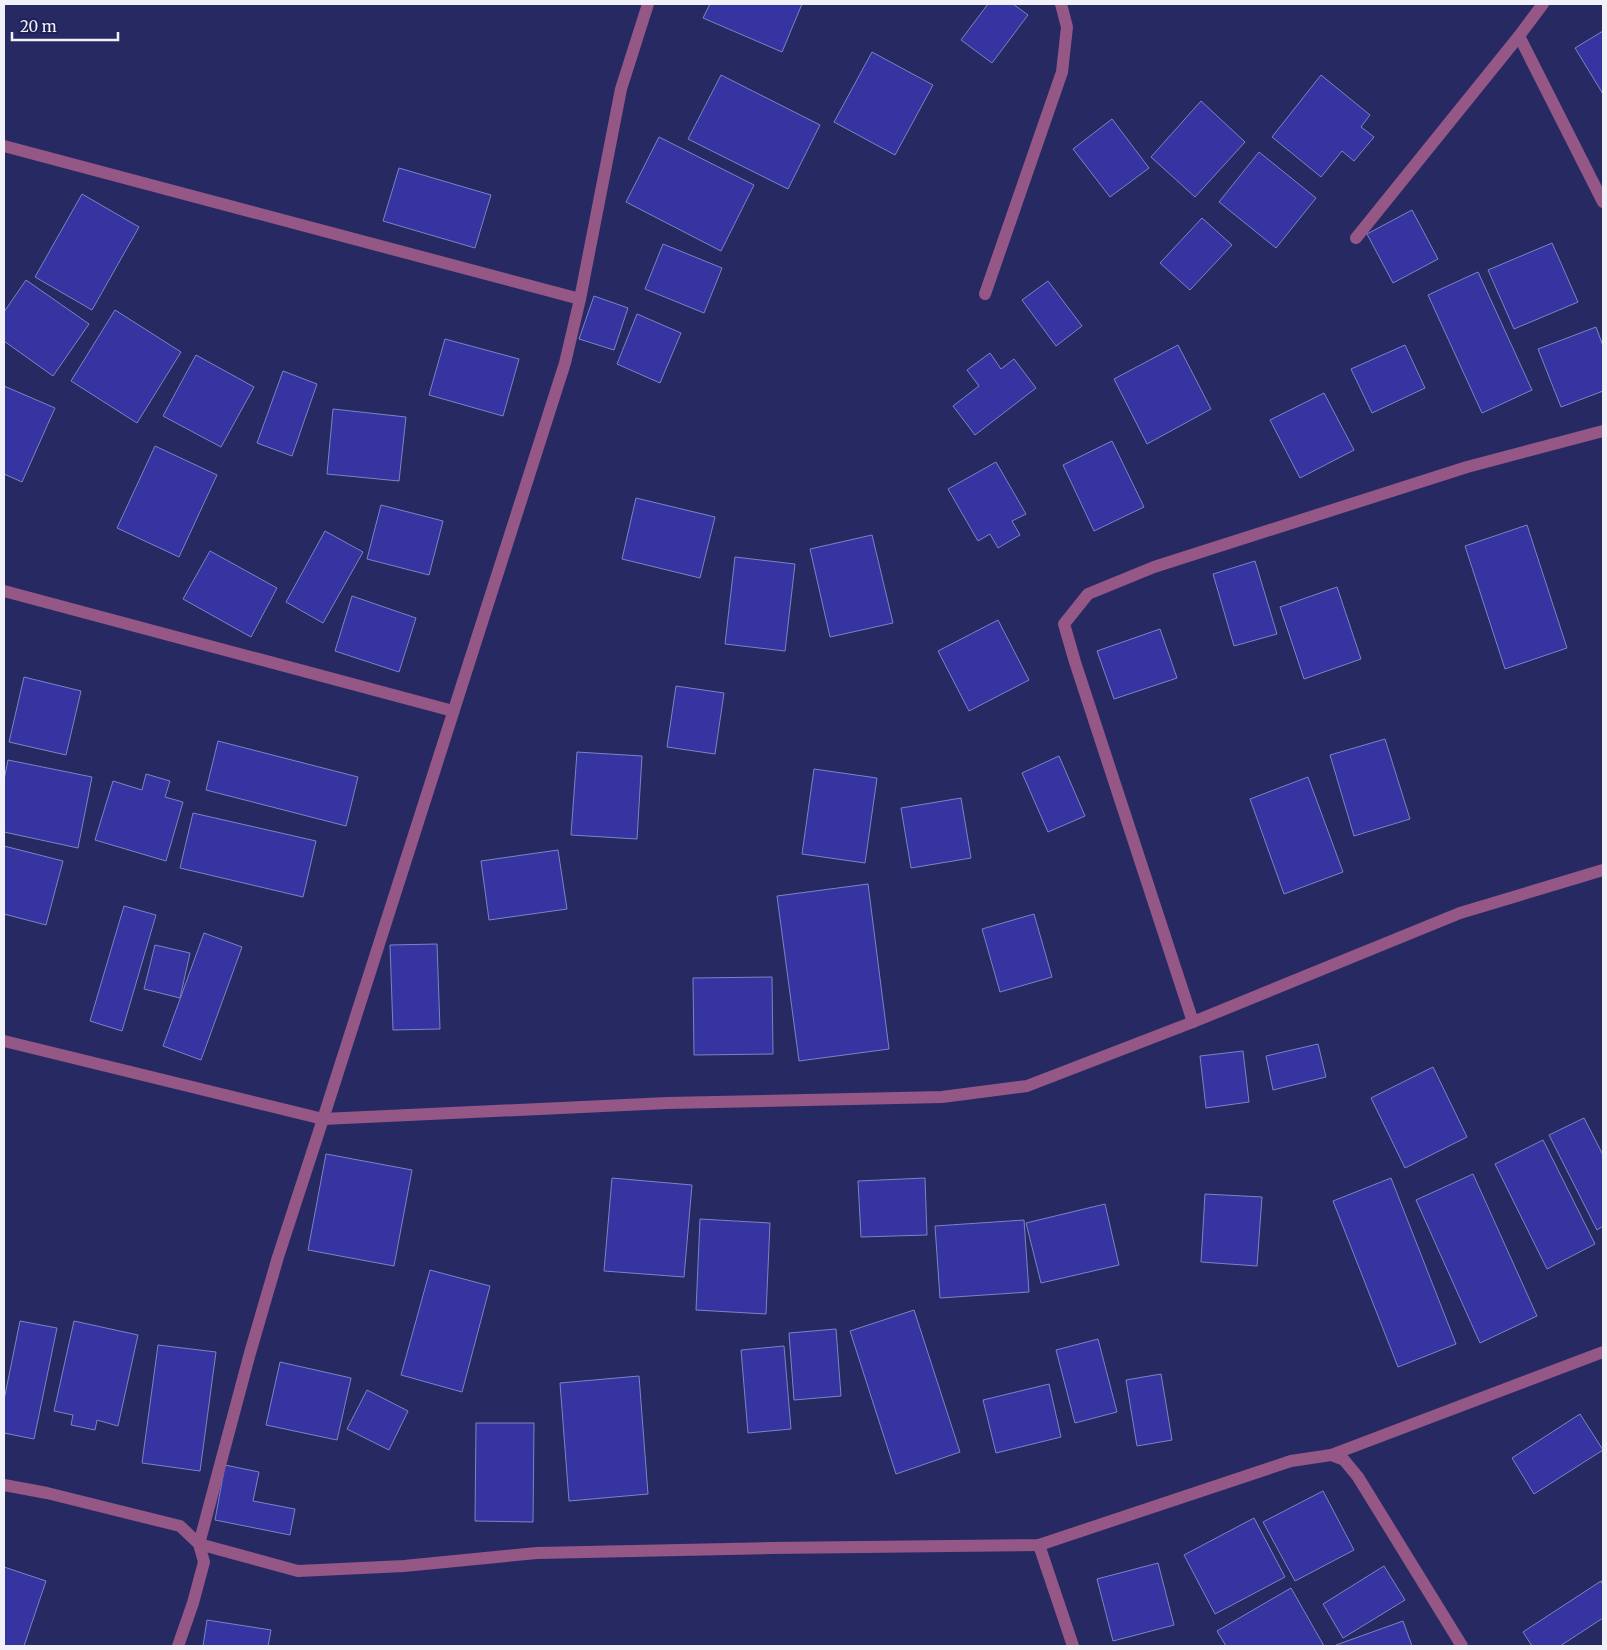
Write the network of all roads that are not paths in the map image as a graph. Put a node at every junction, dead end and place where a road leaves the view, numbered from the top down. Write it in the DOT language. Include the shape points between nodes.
graph roads {
  1 [pos="648,4"];
  2 [pos="1061,4"];
  3 [pos="1543,4"];
  4 [pos="1519,36"];
  5 [pos="4,146"];
  6 [pos="1603,202"];
  7 [pos="1356,238"];
  8 [pos="985,294"];
  9 [pos="580,299"];
  10 [pos="1603,431"];
  11 [pos="4,591"];
  12 [pos="453,711"];
  13 [pos="1603,870"];
  14 [pos="1193,1022"];
  15 [pos="4,1041"];
  16 [pos="323,1119"];
  17 [pos="1603,1352"];
  18 [pos="1331,1455"];
  19 [pos="4,1485"];
  20 [pos="199,1544"];
  21 [pos="1039,1545"];
  22 [pos="178,1646"];
  23 [pos="1074,1646"];
  24 [pos="1462,1646"];
  1 -- 9 [label="street" via="621,89"];
  2 -- 8 [label="street" via="1067,27 1062,72"];
  3 -- 4 [label="street"];
  4 -- 6 [label="street"];
  4 -- 7 [label="street"];
  5 -- 9 [label="street"];
  9 -- 12 [label="street" via="565,362"];
  10 -- 14 [label="street" via="1467,467 1154,567 1088,594 1064,624"];
  11 -- 12 [label="street"];
  12 -- 16 [label="street"];
  13 -- 14 [label="street" via="1460,913"];
  14 -- 16 [label="street" via="1027,1086 942,1097 668,1104"];
  15 -- 16 [label="street"];
  16 -- 20 [label="street" via="275,1265"];
  17 -- 18 [label="street"];
  18 -- 21 [label="street" via="1291,1461"];
  18 -- 24 [label="street" via="1344,1460 1358,1476"];
  19 -- 20 [label="street" via="180,1526"];
  20 -- 21 [label="street" via="298,1570 404,1566 537,1553"];
  20 -- 22 [label="street" via="204,1562"];
  21 -- 23 [label="street"];
}
